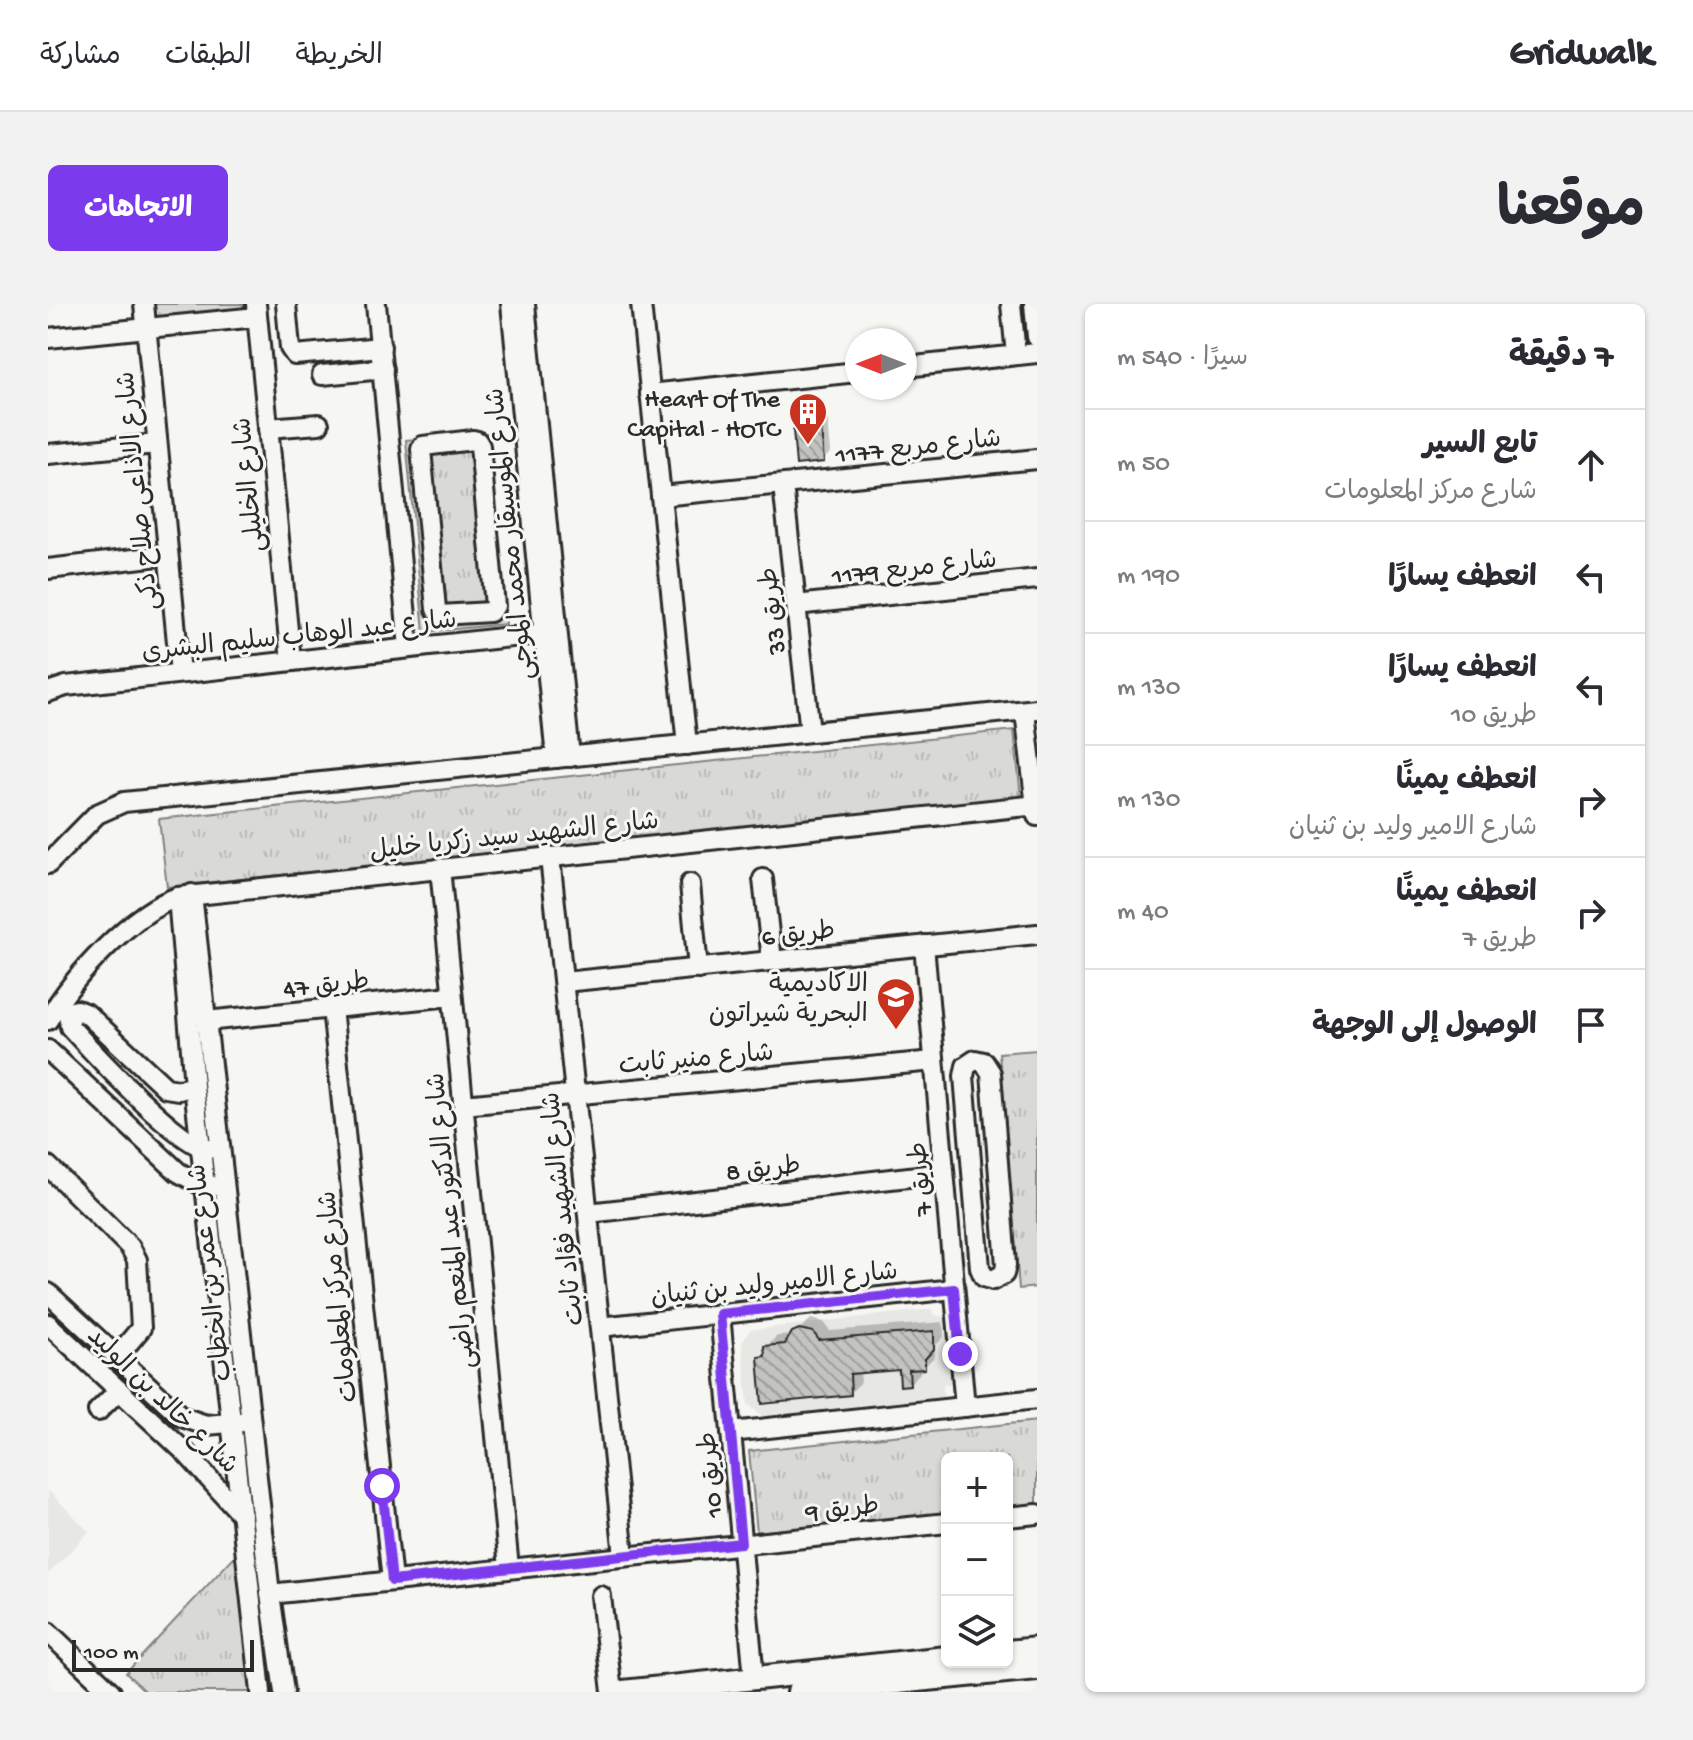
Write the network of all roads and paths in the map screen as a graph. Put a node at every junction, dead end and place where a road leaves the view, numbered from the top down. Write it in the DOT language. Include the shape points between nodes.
graph roads {
  1 [pos="144,304"];
  2 [pos="286,304"];
  3 [pos="376,304"];
  4 [pos="511,304"];
  5 [pos="525,304"];
  6 [pos="641,304"];
  7 [pos="1011,304"];
  8 [pos="1034,304"];
  9 [pos="256,311"];
  10 [pos="146,329"];
  11 [pos="1037,337"];
  12 [pos="48,338"];
  13 [pos="381,347"];
  14 [pos="1037,353"];
  15 [pos="1016,355"];
  16 [pos="917,366"];
  17 [pos="383,369"];
  18 [pos="845,373"];
  19 [pos="322,375"];
  20 [pos="650,394"];
  21 [pos="319,424"];
  22 [pos="268,428"];
  23 [pos="157,444"];
  24 [pos="48,454"];
  25 [pos="1037,459"];
  26 [pos="783,485"];
  27 [pos="661,496"];
  28 [pos="429,531"];
  29 [pos="398,534"];
  30 [pos="168,555"];
  31 [pos="48,569"];
  32 [pos="1037,579"];
  33 [pos="796,605"];
  34 [pos="551,633"];
  35 [pos="409,648"];
  36 [pos="291,661"];
  37 [pos="180,673"];
  38 [pos="48,692"];
  39 [pos="1031,710"];
  40 [pos="810,732"];
  41 [pos="687,745"];
  42 [pos="563,757"];
  43 [pos="1036,809"];
  44 [pos="550,857"];
  45 [pos="48,864"];
  46 [pos="440,868"];
  47 [pos="763,879"];
  48 [pos="690,884"];
  49 [pos="185,895"];
  50 [pos="1037,934"];
  51 [pos="924,945"];
  52 [pos="772,961"];
  53 [pos="698,969"];
  54 [pos="564,982"];
  55 [pos="452,996"];
  56 [pos="55,1008"];
  57 [pos="332,1008"];
  58 [pos="206,1021"];
  59 [pos="48,1050"];
  60 [pos="934,1061"];
  61 [pos="194,1086"];
  62 [pos="172,1089"];
  63 [pos="575,1095"];
  64 [pos="463,1105"];
  65 [pos="152,1110"];
  66 [pos="210,1149"];
  67 [pos="48,1166"];
  68 [pos="944,1173"];
  69 [pos="214,1186"];
  70 [pos="588,1213"];
  71 [pos="1003,1232"];
  72 [pos="977,1234"];
  73 [pos="950,1236"];
  74 [pos="954,1289"];
  75 [pos="48,1293"];
  76 [pos="720,1314"];
  77 [pos="48,1324"];
  78 [pos="600,1327"];
  79 [pos="117,1357"];
  80 [pos="119,1390"];
  81 [pos="1037,1399"];
  82 [pos="965,1407"];
  83 [pos="98,1411"];
  84 [pos="251,1419"];
  85 [pos="232,1424"];
  86 [pos="206,1425"];
  87 [pos="731,1432"];
  88 [pos="186,1453"];
  89 [pos="1037,1514"];
  90 [pos="242,1515"];
  91 [pos="1013,1516"];
  92 [pos="941,1524"];
  93 [pos="741,1543"];
  94 [pos="624,1556"];
  95 [pos="509,1568"];
  96 [pos="392,1581"];
  97 [pos="270,1594"];
  98 [pos="601,1596"];
  99 [pos="48,1632"];
  100 [pos="1037,1649"];
  101 [pos="1013,1651"];
  102 [pos="941,1659"];
  103 [pos="1037,1668"];
  104 [pos="754,1678"];
  105 [pos="927,1686"];
  106 [pos="108,1691"];
  107 [pos="282,1691"];
  108 [pos="261,1692"];
  109 [pos="612,1692"];
  110 [pos="623,1692"];
  111 [pos="799,1692"];
  1 -- 10 [label="street, شارع الاذاعى صلاح ذكى"];
  2 -- 13 [label="street" via="295,355"];
  3 -- 13 [label="street"];
  4 -- 34 [label="street, شارع الموسيقار محمد الموجى"];
  5 -- 34 [label="street, شارع الموسيقار محمد الموجى"];
  6 -- 20 [label="street"];
  7 -- 15 [label="street"];
  8 -- 11 [label="street"];
  9 -- 10 [label="street"];
  9 -- 22 [label="street, شارع الخليلى"];
  10 -- 12 [label="street"];
  10 -- 23 [label="street, شارع الاذاعى صلاح ذكى"];
  13 -- 17 [label="street"];
  14 -- 15 [label="street"];
  15 -- 16 [label="street"];
  17 -- 19 [label="street"];
  17 -- 29 [label="street"];
  18 -- 20 [label="street"];
  20 -- 27 [label="street"];
  21 -- 22 [label="street"];
  22 -- 36 [label="street, شارع الخليلى"];
  23 -- 24 [label="street"];
  23 -- 30 [label="street, شارع الاذاعى صلاح ذكى"];
  25 -- 26 [label="street, شارع مربع 1177"];
  26 -- 27 [label="street, شارع مربع 1177"];
  26 -- 33 [label="street, طريق 33"];
  27 -- 41 [label="street"];
  28 -- 28 [label="street" via="437,612 492,611 477,441 421,447"];
  28 -- 29 [label="street"];
  29 -- 35 [label="street"];
  30 -- 31 [label="street"];
  30 -- 37 [label="street, شارع الاذاعى صلاح ذكى"];
  32 -- 33 [label="street, شارع مربع 1179"];
  33 -- 40 [label="street, طريق 33"];
  34 -- 35 [label="street, شارع عبد الوهاب سليم البشرى"];
  34 -- 42 [label="street, شارع الموسيقار محمد الموجى"];
  35 -- 36 [label="street, شارع عبد الوهاب سليم البشرى"];
  36 -- 37 [label="street, شارع عبد الوهاب سليم البشرى"];
  37 -- 38 [label="street, شارع عبد الوهاب سليم البشرى"];
  39 -- 40 [label="street"];
  39 -- 43 [label="street"];
  40 -- 41 [label="street"];
  41 -- 42 [label="street"];
  42 -- 45 [label="street" via="124,802 97,814"];
  43 -- 44 [label="street, شارع الشهيد سيد زكريا خليل"];
  44 -- 46 [label="street, شارع الشهيد سيد زكريا خليل"];
  44 -- 54 [label="street, شارع الشهيد فؤاد ثابت"];
  46 -- 49 [label="street, شارع الشهيد سيد زكريا خليل"];
  46 -- 55 [label="street, شارع الدكتور عبد المنعم راضى"];
  47 -- 52 [label="street"];
  48 -- 53 [label="street"];
  49 -- 56 [label="street, شارع الشهيد سيد زكريا خليل" via="130,923"];
  49 -- 58 [label="street, شارع عمر بن الخطاب"];
  49 -- 61 [label="street, شارع عمر بن الخطاب"];
  50 -- 51 [label="street, طريق 6"];
  51 -- 52 [label="street, طريق 6"];
  51 -- 60 [label="street, طريق 7"];
  52 -- 53 [label="street, طريق 6"];
  53 -- 54 [label="street, طريق 6"];
  54 -- 63 [label="street, شارع الشهيد فؤاد ثابت"];
  55 -- 57 [label="street, طريق 47"];
  55 -- 64 [label="street, شارع الدكتور عبد المنعم راضى"];
  56 -- 62 [label="street" via="87,1014 158,1083"];
  56 -- 65 [label="street"];
  57 -- 58 [label="street, طريق 47"];
  57 -- 96 [label="street, شارع مركز المعلومات"];
  58 -- 66 [label="street, شارع عمر بن الخطاب"];
  59 -- 69 [label="street" via="178,1172"];
  60 -- 63 [label="street, شارع منير ثابت"];
  60 -- 68 [label="street, طريق 7"];
  61 -- 62 [label="street"];
  61 -- 66 [label="street, شارع عمر بن الخطاب"];
  62 -- 65 [label="street"];
  63 -- 64 [label="street, شارع منير ثابت"];
  63 -- 70 [label="street, شارع الشهيد فؤاد ثابت"];
  64 -- 95 [label="street, شارع الدكتور عبد المنعم راضى"];
  65 -- 66 [label="street" via="177,1133"];
  66 -- 69 [label="street, شارع عمر بن الخطاب"];
  67 -- 79 [label="street" via="137,1260 141,1328"];
  68 -- 70 [label="street, طريق 8"];
  68 -- 73 [label="street, طريق 7"];
  69 -- 84 [label="street, شارع عمر بن الخطاب"];
  69 -- 85 [label="street, شارع عمر بن الخطاب"];
  70 -- 78 [label="street, شارع الشهيد فؤاد ثابت"];
  71 -- 72 [label="street"];
  71 -- 72 [label="street" via="1006,1270 993,1280 981,1273"];
  71 -- 72 [label="street" via="991,1073 984,1062 975,1060 966,1066 964,1076"];
  72 -- 73 [label="street"];
  73 -- 74 [label="street, طريق 7"];
  74 -- 76 [label="street, شارع الامير وليد بن ثنيان"];
  74 -- 82 [label="street, طريق 7"];
  75 -- 79 [label="street, شارع خالد بن الوليد"];
  76 -- 78 [label="street, شارع الامير وليد بن ثنيان"];
  76 -- 87 [label="street, طريق 10"];
  77 -- 80 [label="street, شارع خالد بن الوليد"];
  78 -- 94 [label="street, شارع الشهيد فؤاد ثابت"];
  79 -- 86 [label="street, شارع خالد بن الوليد" via="172,1410"];
  80 -- 83 [label="street"];
  80 -- 88 [label="street, شارع خالد بن الوليد"];
  81 -- 82 [label="street"];
  82 -- 87 [label="street"];
  84 -- 85 [label="street, شارع خالد بن الوليد"];
  84 -- 97 [label="street, شارع عمر بن الخطاب"];
  85 -- 86 [label="street, شارع خالد بن الوليد"];
  85 -- 90 [label="street, شارع عمر بن الخطاب"];
  86 -- 88 [label="street" via="201,1442"];
  87 -- 93 [label="street, طريق 10"];
  88 -- 90 [label="street, شارع خالد بن الوليد"];
  89 -- 91 [label="street"];
  90 -- 108 [label="street, شارع عمر بن الخطاب"];
  92 -- 93 [label="street, طريق 9"];
  93 -- 94 [label="street, طريق 9"];
  93 -- 104 [label="street, طريق 10"];
  94 -- 95 [label="street, طريق 9"];
  95 -- 96 [label="street, طريق 9"];
  96 -- 97 [label="street, طريق 9"];
  97 -- 107 [label="street, شارع عمر بن الخطاب"];
  98 -- 109 [label="street"];
  99 -- 106 [label="street"];
  100 -- 101 [label="main road"];
  102 -- 104 [label="main road"];
  103 -- 105 [label="main road"];
  104 -- 110 [label="main road"];
  105 -- 111 [label="main road"];
}
